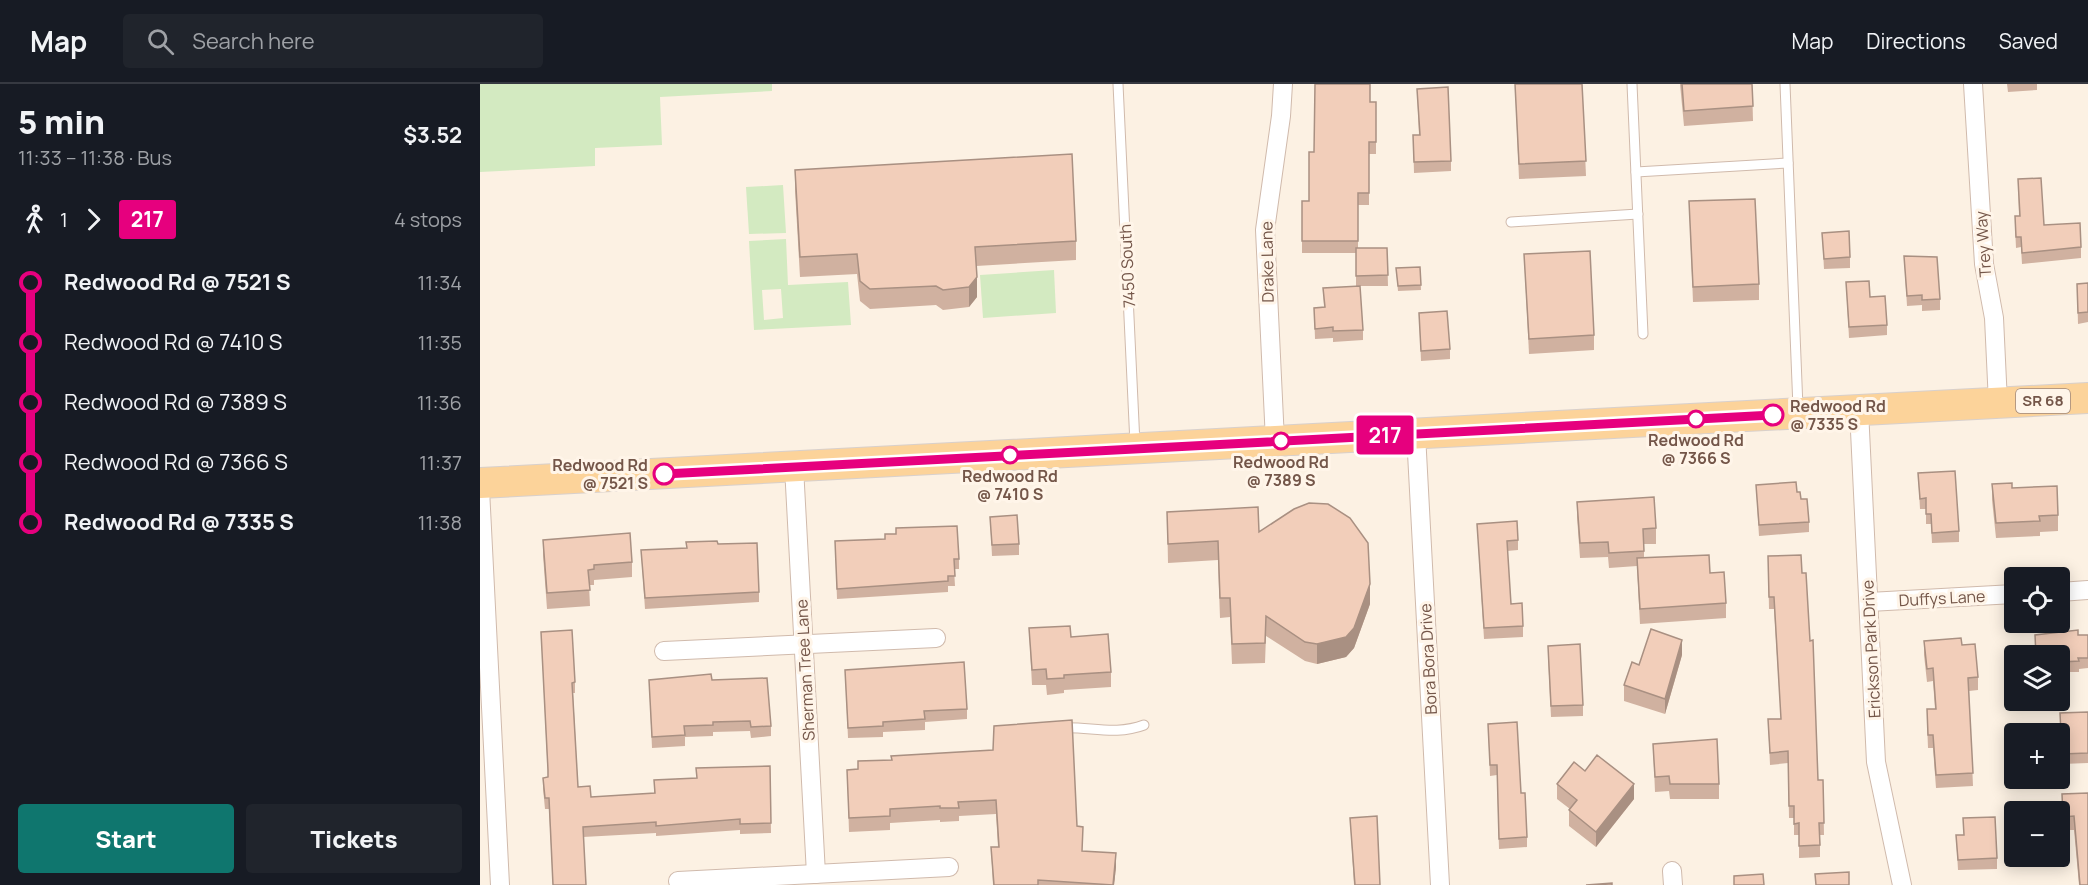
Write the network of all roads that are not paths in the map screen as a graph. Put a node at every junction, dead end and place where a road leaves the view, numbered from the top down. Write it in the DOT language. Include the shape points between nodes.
graph roads {
  1 [pos="1118,84"];
  2 [pos="1283,84"];
  3 [pos="1632,84"];
  4 [pos="1785,84"];
  5 [pos="1973,84"];
  6 [pos="1788,163"];
  7 [pos="1636,172"];
  8 [pos="1638,214"];
  9 [pos="1511,222"];
  10 [pos="1643,334"];
  11 [pos="2088,398"];
  12 [pos="1998,403"];
  13 [pos="1859,410"];
  14 [pos="1798,414"];
  15 [pos="1416,434"];
  16 [pos="1275,441"];
  17 [pos="1135,449"];
  18 [pos="794,467"];
  19 [pos="480,483"];
  20 [pos="480,489"];
  21 [pos="2088,590"];
  22 [pos="2070,591"];
  23 [pos="2004,595"];
  24 [pos="1869,602"];
  25 [pos="936,638"];
  26 [pos="804,645"];
  27 [pos="664,651"];
  28 [pos="1144,725"];
  29 [pos="1048,729"];
  30 [pos="487,771"];
  31 [pos="950,867"];
  32 [pos="816,874"];
  33 [pos="678,881"];
  34 [pos="500,885"];
  35 [pos="1440,885"];
  36 [pos="1902,885"];
  1 -- 17 [label="lane, 7450 South"];
  2 -- 16 [label="street, Drake Lane" via="1265,230"];
  3 -- 7 [label="lane"];
  4 -- 6 [label="lane"];
  5 -- 12 [label="street, Trey Way" via="1984,264 1994,318"];
  6 -- 7 [label="lane"];
  6 -- 14 [label="lane"];
  7 -- 8 [label="lane"];
  8 -- 9 [label="lane"];
  8 -- 10 [label="lane"];
  11 -- 12 [label="main road, SR 68"];
  12 -- 13 [label="main road, SR 68"];
  13 -- 14 [label="main road, SR 68"];
  13 -- 24 [label="street, Erickson Park Drive"];
  14 -- 15 [label="main road, SR 68"];
  15 -- 16 [label="main road, SR 68"];
  15 -- 35 [label="street, Bora Bora Drive"];
  16 -- 17 [label="main road, SR 68"];
  17 -- 18 [label="main road, SR 68"];
  18 -- 19 [label="main road, SR 68"];
  18 -- 26 [label="street, Sherman Tree Lane"];
  20 -- 30 [label="street"];
  21 -- 22 [label="street"];
  23 -- 24 [label="street, Duffys Lane"];
  24 -- 36 [label="street, Erickson Park Drive" via="1876,762"];
  25 -- 26 [label="street"];
  26 -- 27 [label="street"];
  26 -- 32 [label="street, Sherman Tree Lane"];
  28 -- 29 [label="lane" via="1092,732 1081,727"];
  30 -- 34 [label="street"];
  31 -- 32 [label="street"];
  32 -- 33 [label="street"];
}
